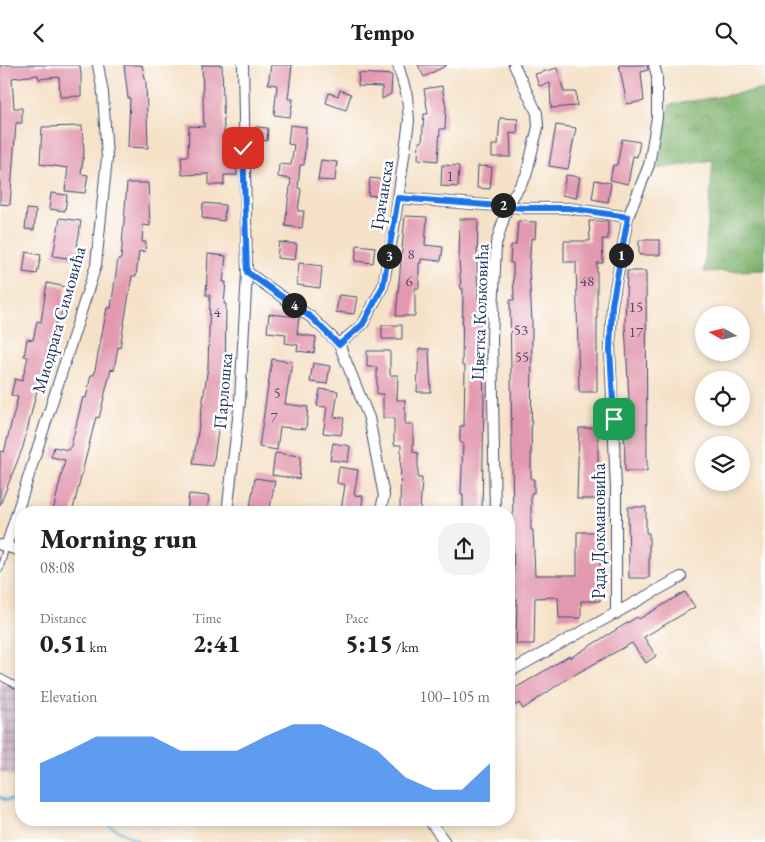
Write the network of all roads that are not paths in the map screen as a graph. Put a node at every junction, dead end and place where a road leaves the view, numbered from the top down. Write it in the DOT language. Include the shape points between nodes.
graph roads {
  1 [pos="98,65"];
  2 [pos="243,65"];
  3 [pos="398,65"];
  4 [pos="514,65"];
  5 [pos="654,65"];
  6 [pos="398,198"];
  7 [pos="508,205"];
  8 [pos="628,217"];
  9 [pos="247,272"];
  10 [pos="339,345"];
  11 [pos="16,506"];
  12 [pos="228,506"];
  13 [pos="382,506"];
  14 [pos="495,506"];
  15 [pos="15,510"];
  16 [pos="3,546"];
  17 [pos="0,569"];
  18 [pos="681,577"];
  19 [pos="616,614"];
  20 [pos="515,669"];
  21 [pos="0,677"];
  22 [pos="15,685"];
  23 [pos="433,826"];
  24 [pos="445,842"];
  1 -- 11 [label="street, Миодрага Симовића" via="107,158 96,265"];
  2 -- 9 [label="street, Парлошка"];
  3 -- 6 [label="street, Грачанска" via="408,96 409,121"];
  4 -- 7 [label="street, Цветка Кољковића" via="536,113 538,127 526,176"];
  5 -- 8 [label="street, Рада Докмановића" via="657,117 649,165"];
  6 -- 7 [label="street"];
  6 -- 10 [label="street, Грачанска" via="383,286 363,324"];
  7 -- 8 [label="street" via="585,209"];
  7 -- 14 [label="street, Цветка Кољковића" via="496,244 492,338"];
  8 -- 19 [label="street, Рада Докмановића" via="612,305 610,349 616,488"];
  9 -- 10 [label="street" via="312,318"];
  9 -- 12 [label="street, Парлошка" via="240,401"];
  10 -- 13 [label="street" via="369,418 384,496"];
  15 -- 16 [label="street, Миодрага Симовића"];
  16 -- 17 [label="lane"];
  18 -- 19 [label="street"];
  19 -- 20 [label="street"];
  21 -- 22 [label="lane"];
  23 -- 24 [label="street"];
}
